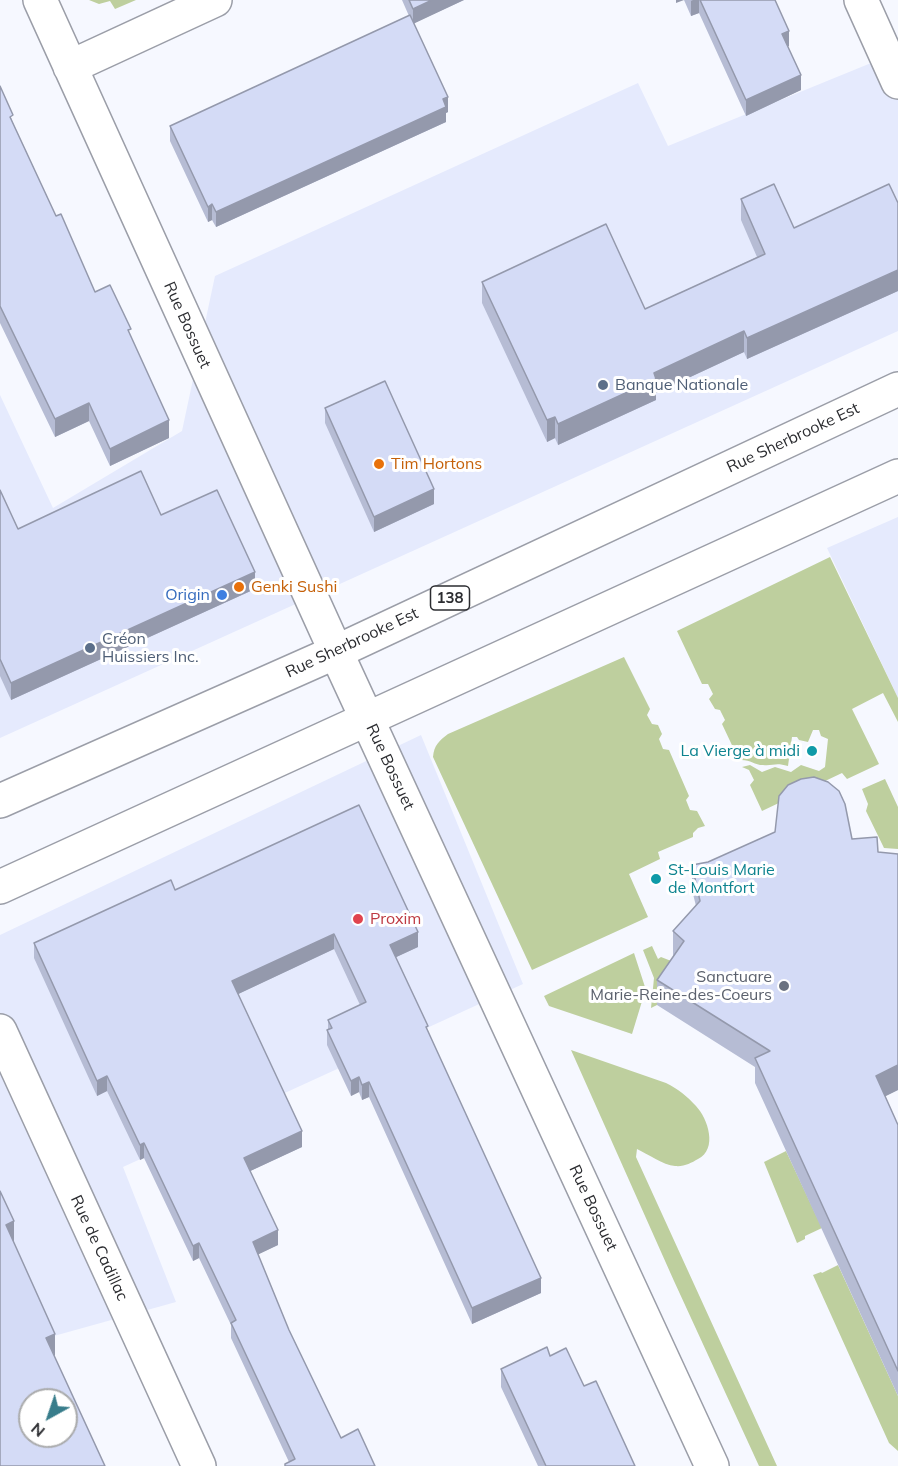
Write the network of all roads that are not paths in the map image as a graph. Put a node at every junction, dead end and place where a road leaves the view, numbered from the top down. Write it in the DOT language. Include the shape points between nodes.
graph roads {
  1 [pos="40,0"];
  2 [pos="215,0"];
  3 [pos="861,0"];
  4 [pos="70,67"];
  5 [pos="898,82"];
  6 [pos="898,389"];
  7 [pos="898,476"];
  8 [pos="336,652"];
  9 [pos="367,718"];
  10 [pos="0,801"];
  11 [pos="0,887"];
  12 [pos="0,1031"];
  13 [pos="199,1466"];
  14 [pos="712,1466"];
  1 -- 4 [label="street, Rue Bossuet"];
  2 -- 4 [label="street"];
  3 -- 5 [label="street"];
  4 -- 8 [label="street, Rue Bossuet"];
  6 -- 8 [label="street, Rue Sherbrooke Est / 138"];
  7 -- 9 [label="street"];
  8 -- 9 [label="street, Rue Bossuet"];
  8 -- 10 [label="street, Rue Sherbrooke Est / 138"];
  9 -- 11 [label="street"];
  9 -- 14 [label="street, Rue Bossuet"];
  12 -- 13 [label="street, Rue de Cadillac"];
}
